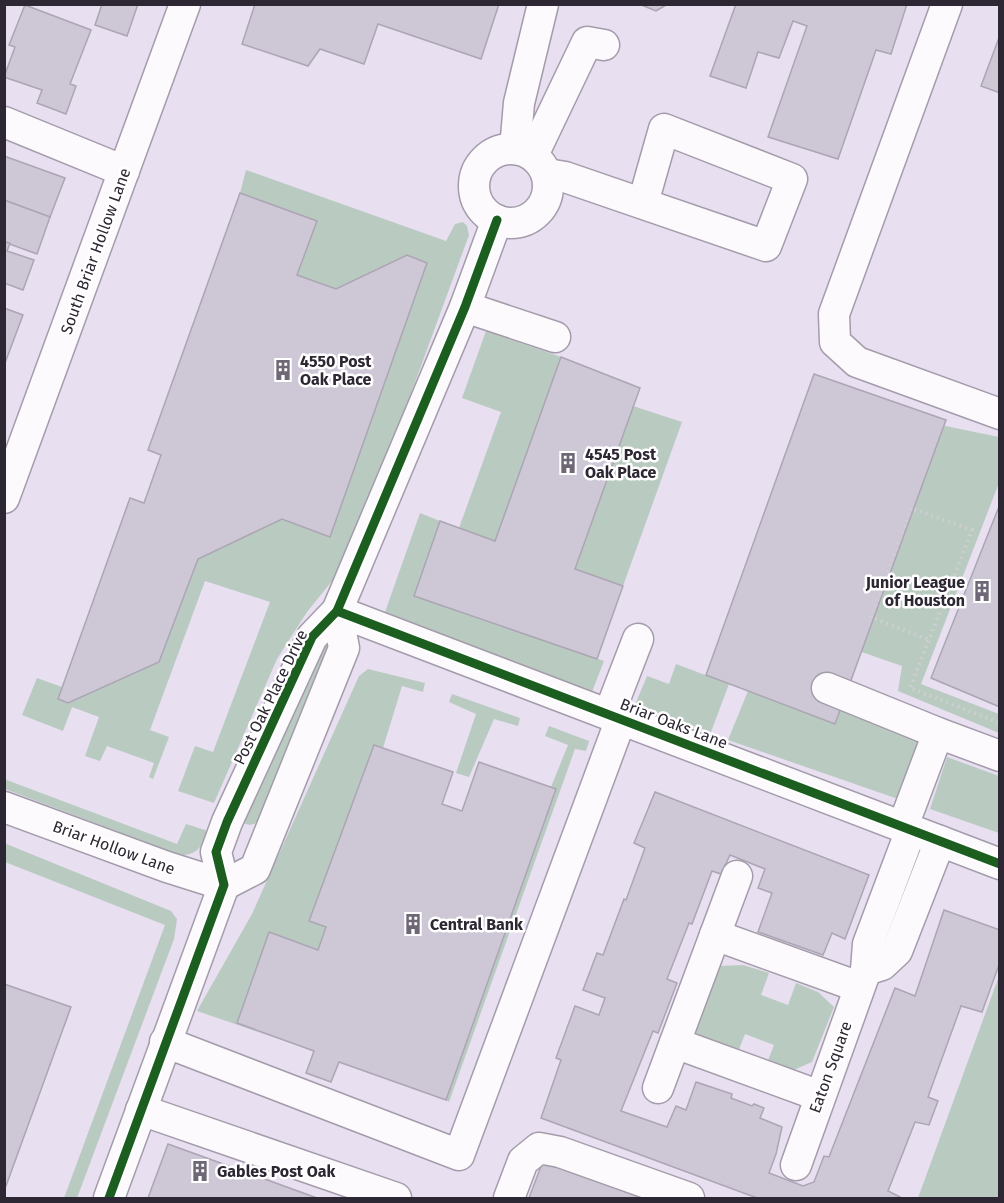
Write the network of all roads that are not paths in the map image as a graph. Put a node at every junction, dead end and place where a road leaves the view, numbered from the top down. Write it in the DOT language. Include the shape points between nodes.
graph roads {
  1 [pos="185,4"];
  2 [pos="543,4"];
  3 [pos="947,4"];
  4 [pos="604,45"];
  5 [pos="4,122"];
  6 [pos="532,159"];
  7 [pos="124,171"];
  8 [pos="643,203"];
  9 [pos="497,220"];
  10 [pos="465,308"];
  11 [pos="555,337"];
  12 [pos="999,414"];
  13 [pos="4,498"];
  14 [pos="337,611"];
  15 [pos="638,639"];
  16 [pos="827,688"];
  17 [pos="615,716"];
  18 [pos="938,733"];
  19 [pos="999,756"];
  20 [pos="4,807"];
  21 [pos="907,828"];
  22 [pos="940,841"];
  23 [pos="999,864"];
  24 [pos="736,876"];
  25 [pos="224,885"];
  26 [pos="715,935"];
  27 [pos="863,978"];
  28 [pos="165,1042"];
  29 [pos="675,1043"];
  30 [pos="658,1088"];
  31 [pos="820,1096"];
  32 [pos="141,1110"];
  33 [pos="796,1165"];
  34 [pos="384,1196"];
  35 [pos="109,1198"];
  36 [pos="509,1198"];
  37 [pos="689,1198"];
  1 -- 7 [label="street, South Briar Hollow Lane"];
  2 -- 6 [label="street" via="519,104"];
  3 -- 12 [label="street" via="834,314 835,342 857,362"];
  4 -- 6 [label="street" via="587,42"];
  5 -- 7 [label="street"];
  6 -- 8 [label="street" via="565,177"];
  6 -- 9 [label="street" via="548,186 541,209 520,222"];
  6 -- 9 [label="street" via="498,151 486,157 479,167 474,179 478,204"];
  7 -- 13 [label="street, South Briar Hollow Lane"];
  8 -- 8 [label="street" via="766,246 792,179 664,129"];
  9 -- 10 [label="street, Post Oak Place Drive"];
  10 -- 11 [label="street"];
  10 -- 14 [label="street, Post Oak Place Drive"];
  14 -- 17 [label="street, Briar Oaks Lane"];
  14 -- 25 [label="street, Post Oak Place Drive" via="312,637 227,822 216,852"];
  14 -- 25 [label="street" via="344,648 255,869"];
  15 -- 17 [label="street"];
  16 -- 18 [label="street"];
  17 -- 21 [label="street, Briar Oaks Lane"];
  17 -- 28 [label="street" via="459,1155"];
  18 -- 19 [label="street"];
  18 -- 21 [label="street, Eaton Square"];
  20 -- 25 [label="street, Briar Hollow Lane"];
  21 -- 22 [label="street, Briar Oaks Lane"];
  21 -- 27 [label="street, Eaton Square" via="868,944"];
  22 -- 23 [label="street, Briar Oaks Lane"];
  22 -- 27 [label="street" via="897,951"];
  24 -- 26 [label="street"];
  25 -- 28 [label="street"];
  26 -- 27 [label="street"];
  26 -- 29 [label="street"];
  27 -- 31 [label="street, Eaton Square"];
  28 -- 32 [label="street"];
  29 -- 30 [label="street"];
  29 -- 31 [label="street"];
  31 -- 33 [label="street, Eaton Square"];
  32 -- 34 [label="street"];
  32 -- 35 [label="street"];
  36 -- 37 [label="street" via="523,1161 539,1148"];
}
